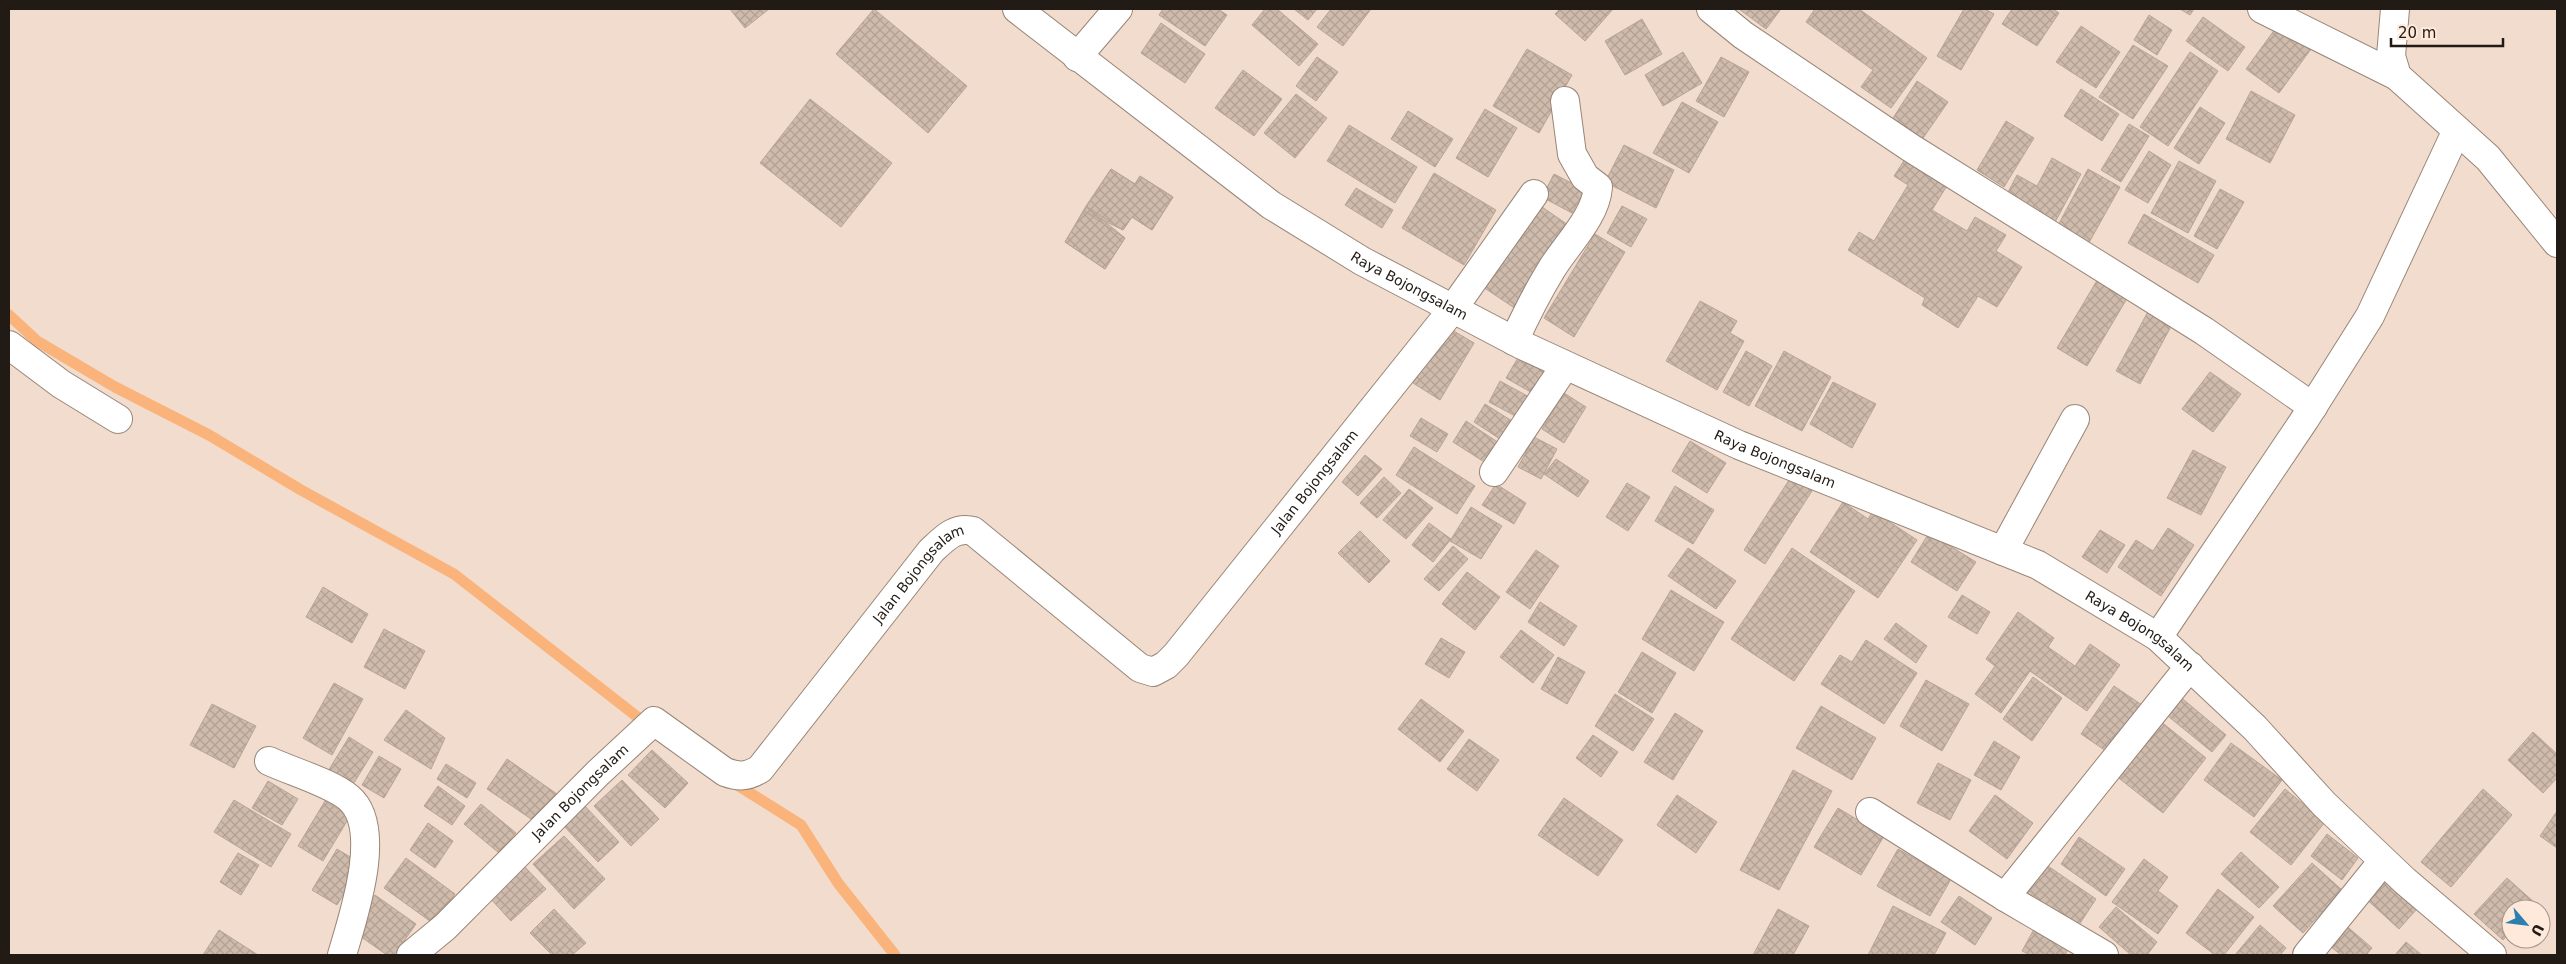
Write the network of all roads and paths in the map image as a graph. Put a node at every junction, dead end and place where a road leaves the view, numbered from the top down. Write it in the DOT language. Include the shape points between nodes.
graph roads {
  1 [pos="1017,9"];
  2 [pos="1118,9"];
  3 [pos="2262,9"];
  4 [pos="2396,9"];
  5 [pos="1715,10"];
  6 [pos="1077,57"];
  7 [pos="2397,76"];
  8 [pos="1565,102"];
  9 [pos="2457,130"];
  10 [pos="1534,194"];
  11 [pos="2557,243"];
  12 [pos="1452,310"];
  13 [pos="1514,341"];
  14 [pos="9,345"];
  15 [pos="1565,366"];
  16 [pos="2313,407"];
  17 [pos="118,419"];
  18 [pos="2075,419"];
  19 [pos="1494,472"];
  20 [pos="2003,551"];
  21 [pos="2158,637"];
  22 [pos="2190,666"];
  23 [pos="268,761"];
  24 [pos="1870,812"];
  25 [pos="2384,861"];
  26 [pos="2005,897"];
  27 [pos="342,955"];
  28 [pos="411,955"];
  29 [pos="2104,955"];
  30 [pos="2307,955"];
  31 [pos="2492,955"];
  1 -- 6 [label="street, Raya Bojongsalam"];
  2 -- 6 [label="street"];
  3 -- 7 [label="street"];
  4 -- 7 [label="street" via="2391,56"];
  5 -- 16 [label="street" via="1743,35 1911,148 2204,332"];
  6 -- 12 [label="street, Raya Bojongsalam" via="1271,205 1362,261"];
  7 -- 9 [label="street"];
  8 -- 13 [label="street" via="1572,154 1585,177 1598,187 1597,195 1548,275"];
  9 -- 11 [label="street" via="2488,158"];
  9 -- 16 [label="street" via="2370,316"];
  10 -- 12 [label="street"];
  12 -- 13 [label="street, Raya Bojongsalam"];
  12 -- 28 [label="street, Jalan Bojongsalam" via="1176,655 1153,672 1140,668 974,531 964,528 931,550 760,769 749,776 736,776 645,730 445,927"];
  13 -- 15 [label="street, Raya Bojongsalam"];
  14 -- 17 [label="street" via="61,384"];
  15 -- 19 [label="street"];
  15 -- 20 [label="street, Raya Bojongsalam" via="1739,445"];
  16 -- 21 [label="street"];
  18 -- 20 [label="street"];
  20 -- 21 [label="street, Raya Bojongsalam" via="2038,565"];
  21 -- 22 [label="street, Raya Bojongsalam"];
  22 -- 25 [label="street, Raya Bojongsalam"];
  22 -- 26 [label="street"];
  23 -- 27 [label="street" via="341,792 363,817 363,879"];
  24 -- 26 [label="street"];
  25 -- 30 [label="street"];
  25 -- 31 [label="street, Raya Bojongsalam"];
  26 -- 29 [label="street"];
}
